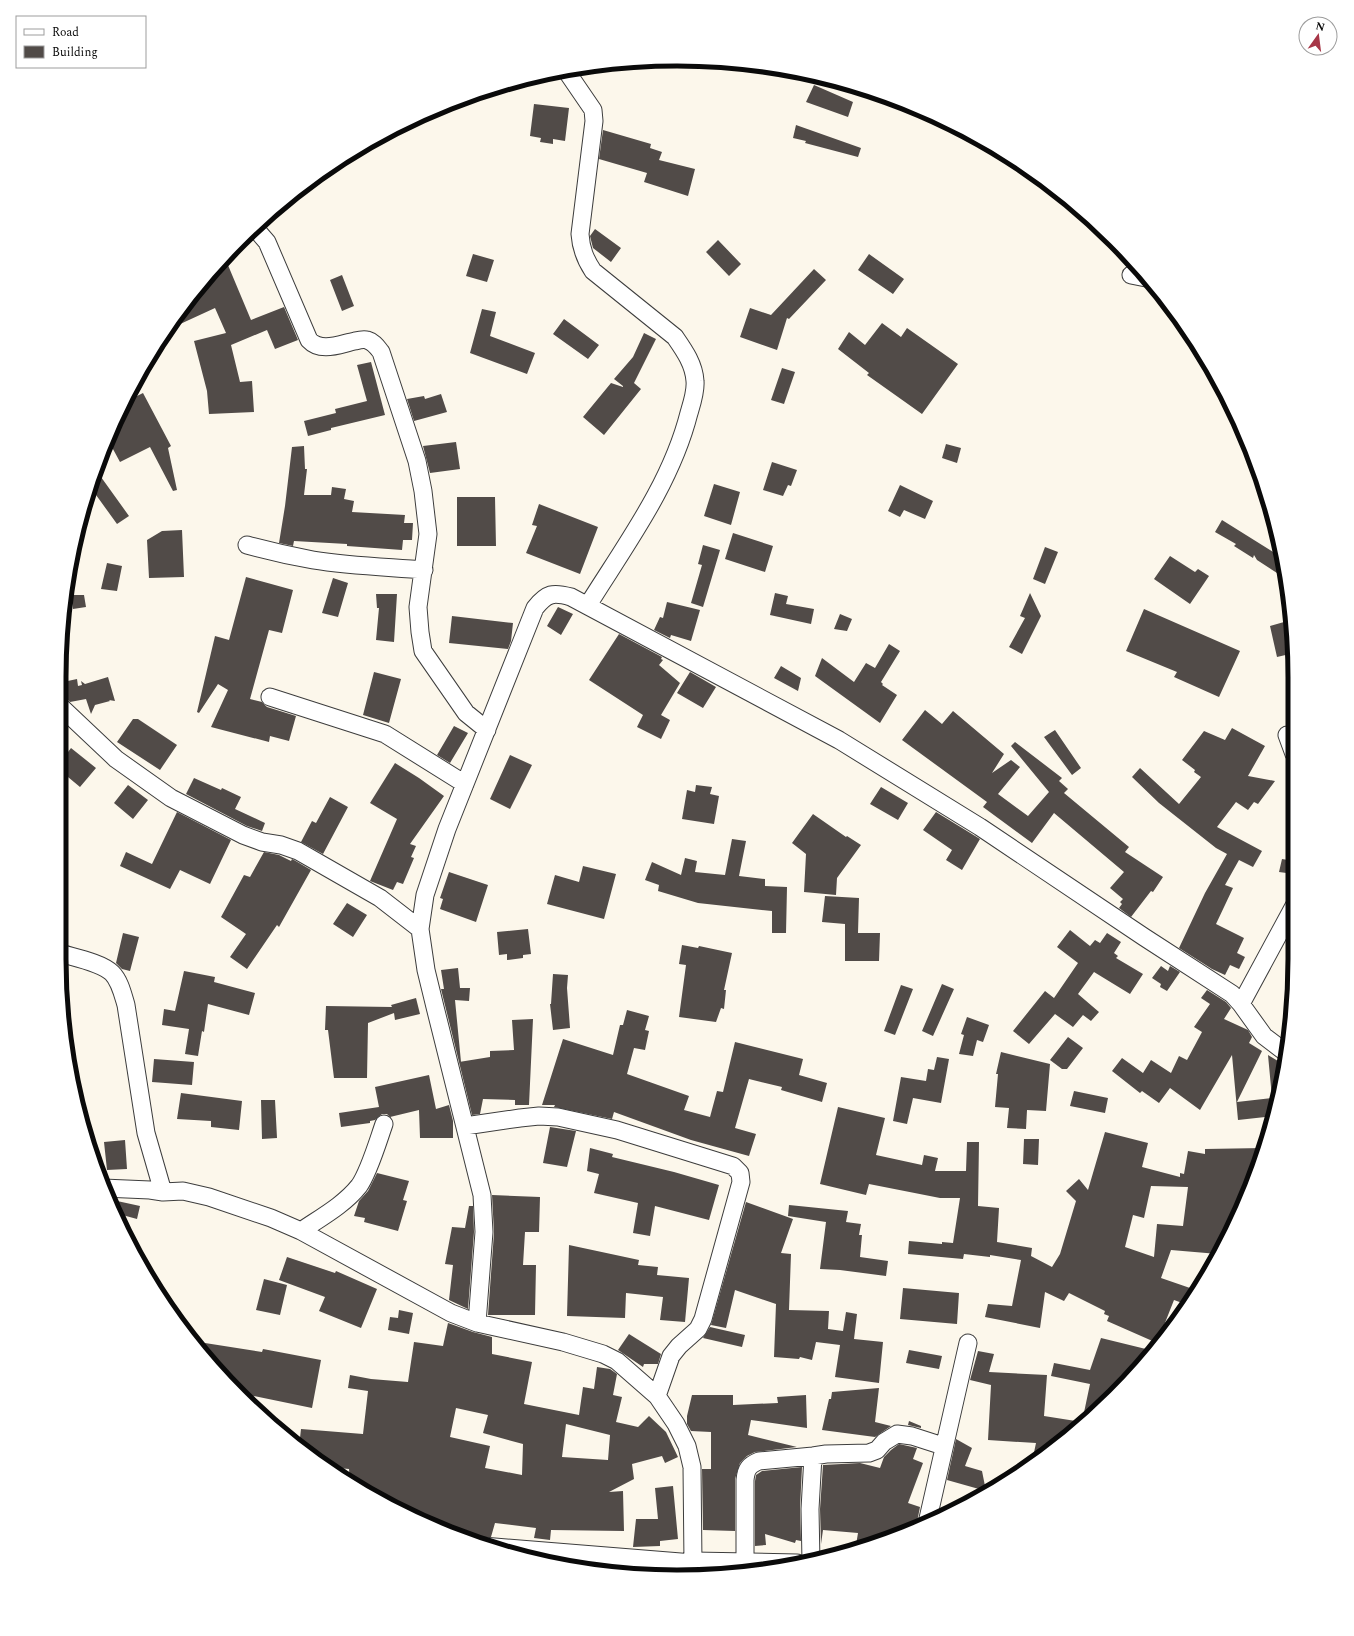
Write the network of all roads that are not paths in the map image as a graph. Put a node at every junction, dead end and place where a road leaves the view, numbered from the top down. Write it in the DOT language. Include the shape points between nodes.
graph roads {
  1 [pos="570,76"];
  2 [pos="259,232"];
  3 [pos="247,545"];
  4 [pos="424,570"];
  5 [pos="588,605"];
  6 [pos="270,697"];
  7 [pos="66,712"];
  8 [pos="487,730"];
  9 [pos="465,784"];
  10 [pos="1288,917"];
  11 [pos="420,929"];
  12 [pos="66,955"];
  13 [pos="1241,1004"];
  14 [pos="1281,1049"];
  15 [pos="384,1124"];
  16 [pos="465,1126"];
  17 [pos="111,1188"];
  18 [pos="163,1192"];
  19 [pos="301,1231"];
  20 [pos="477,1323"];
  21 [pos="968,1343"];
  22 [pos="657,1396"];
  23 [pos="943,1446"];
  24 [pos="813,1456"];
  25 [pos="929,1515"];
  26 [pos="527,1551"];
  27 [pos="811,1555"];
  28 [pos="745,1564"];
  29 [pos="761,1564"];
  30 [pos="691,1569"];
  1 -- 5 [label="street" via="593,110 594,121 580,234 585,259 593,271 675,337 692,366 695,381 683,438 662,485"];
  2 -- 4 [label="street" via="267,242 308,340 313,345 327,347 366,339 381,352 417,461 423,491 428,534"];
  3 -- 4 [label="street" via="314,560"];
  4 -- 8 [label="street" via="418,607 423,651 466,713"];
  5 -- 8 [label="street" via="557,593 544,597 536,608"];
  5 -- 13 [label="street" via="839,740 980,827 1232,994"];
  6 -- 9 [label="street" via="385,734"];
  7 -- 11 [label="street" via="116,759 171,798 243,835 298,851 380,898"];
  8 -- 9 [label="street"];
  9 -- 11 [label="street" via="425,895"];
  10 -- 13 [label="street"];
  11 -- 16 [label="street" via="428,977"];
  12 -- 18 [label="street" via="97,964 112,974 121,989 126,1005 146,1133"];
  13 -- 14 [label="street" via="1264,1036"];
  15 -- 19 [label="street" via="360,1186 346,1200"];
  16 -- 20 [label="street" via="484,1207"];
  16 -- 22 [label="street" via="532,1116 558,1117 617,1130 733,1166 740,1173 741,1182 703,1319 698,1329 671,1356"];
  17 -- 18 [label="street"];
  18 -- 19 [label="street" via="182,1191 209,1197"];
  19 -- 20 [label="street" via="451,1313"];
  20 -- 22 [label="street" via="563,1342 603,1354 616,1361"];
  21 -- 23 [label="street"];
  22 -- 30 [label="street" via="687,1446 692,1467"];
  23 -- 24 [label="street" via="897,1434 877,1450 869,1453"];
  23 -- 25 [label="street"];
  24 -- 27 [label="street"];
  24 -- 28 [label="street" via="759,1461 751,1464 746,1471"];
  26 -- 30 [label="street"];
  28 -- 29 [label="street"];
  28 -- 30 [label="street"];
}
